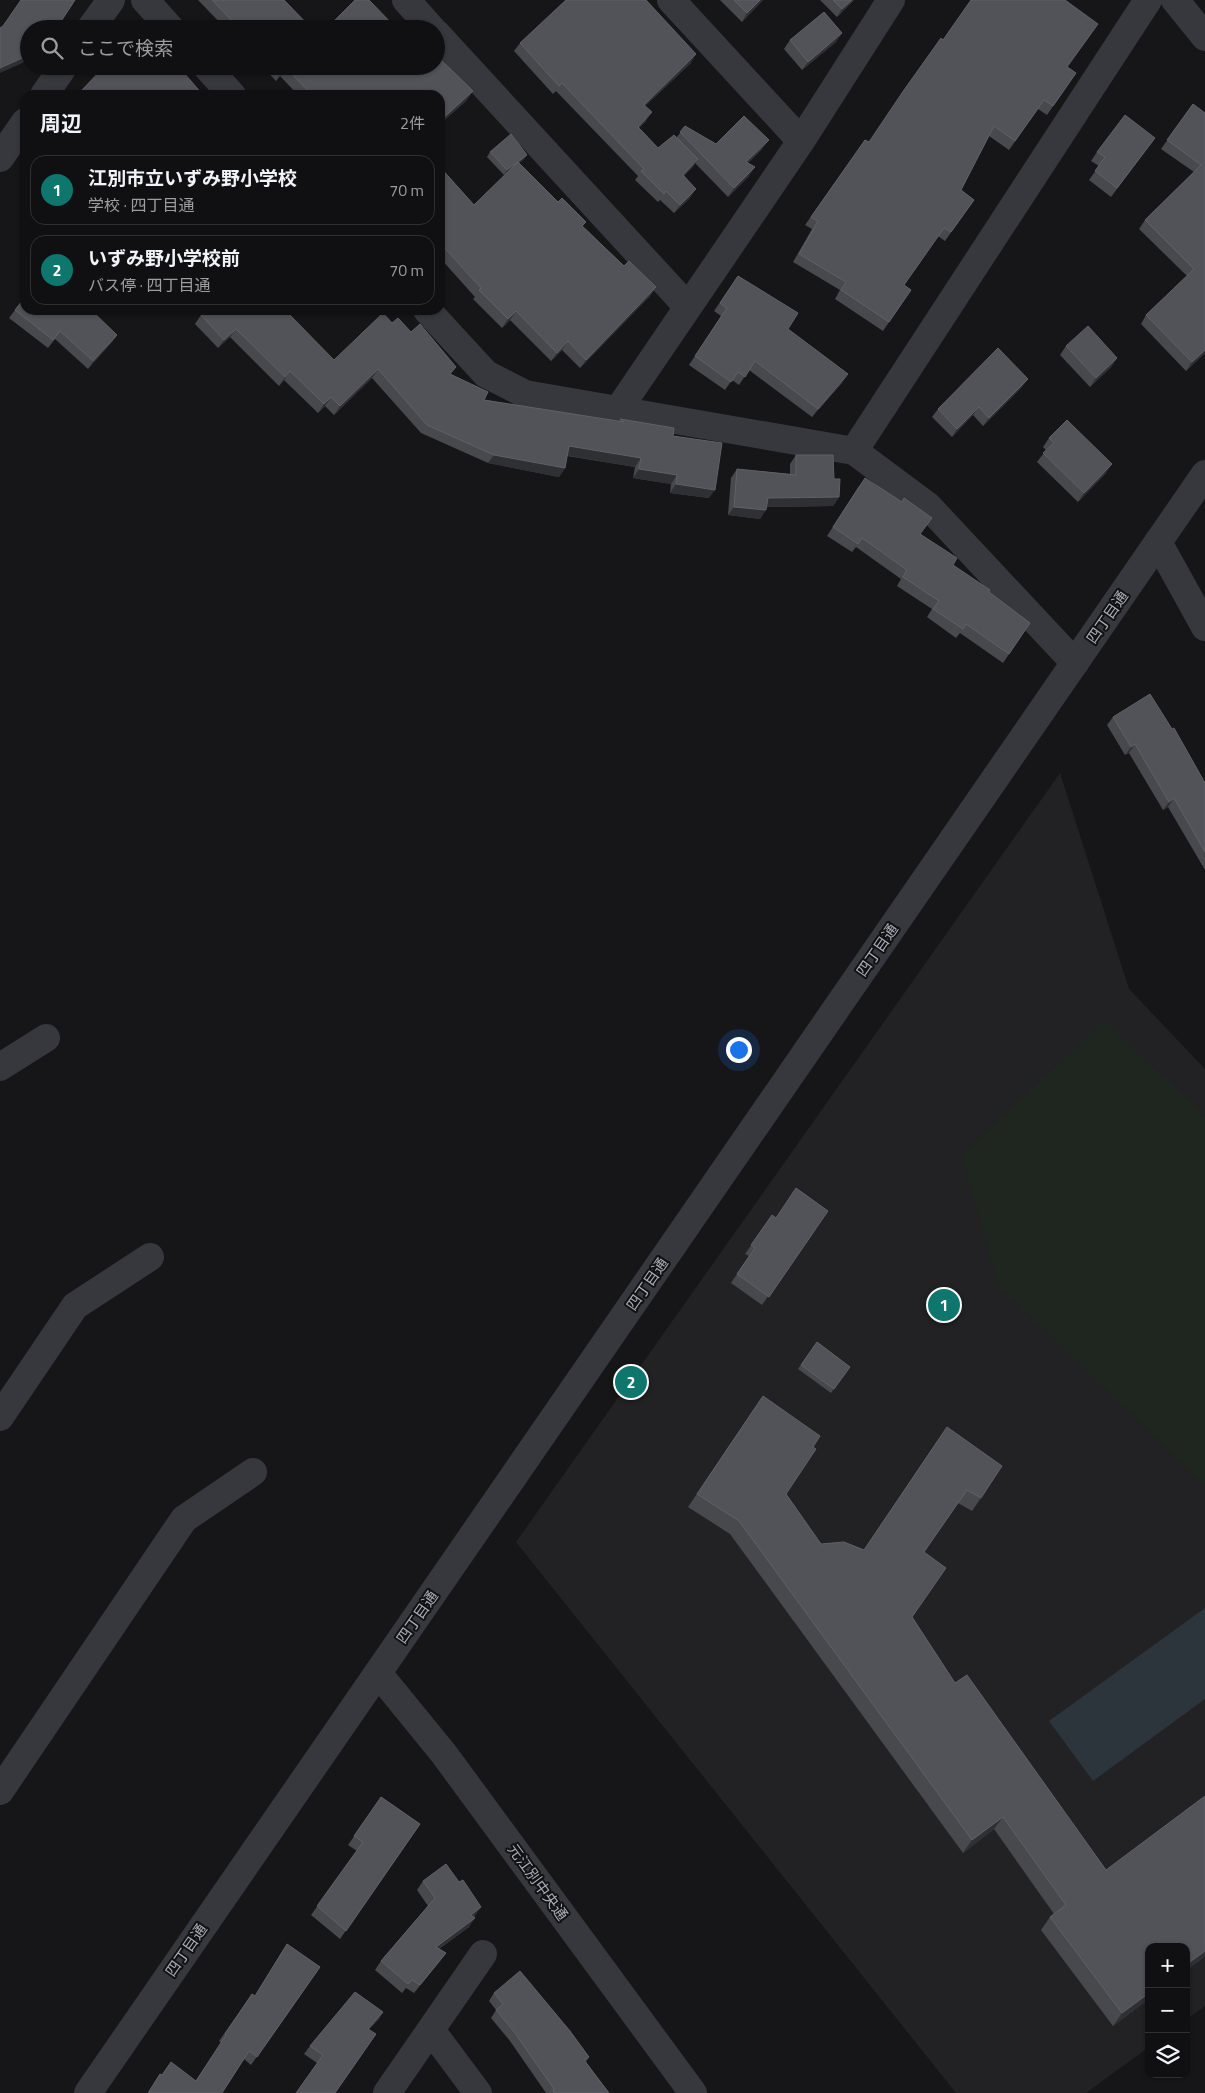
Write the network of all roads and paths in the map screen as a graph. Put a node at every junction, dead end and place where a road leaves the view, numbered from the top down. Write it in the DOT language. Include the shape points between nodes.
graph roads {
  1 [pos="111,0"];
  2 [pos="145,0"];
  3 [pos="406,0"];
  4 [pos="671,0"];
  5 [pos="891,0"];
  6 [pos="1148,0"];
  7 [pos="1175,0"];
  8 [pos="97,20"];
  9 [pos="164,20"];
  10 [pos="424,20"];
  11 [pos="1205,37"];
  12 [pos="445,43"];
  13 [pos="58,75"];
  14 [pos="214,75"];
  15 [pos="47,90"];
  16 [pos="228,90"];
  17 [pos="20,129"];
  18 [pos="801,141"];
  19 [pos="0,158"];
  20 [pos="687,306"];
  21 [pos="432,315"];
  22 [pos="618,410"];
  23 [pos="854,451"];
  24 [pos="1205,474"];
  25 [pos="1158,542"];
  26 [pos="1205,627"];
  27 [pos="1075,663"];
  28 [pos="46,1038"];
  29 [pos="0,1066"];
  30 [pos="150,1258"];
  31 [pos="0,1417"];
  32 [pos="253,1472"];
  33 [pos="378,1673"];
  34 [pos="0,1791"];
  35 [pos="483,1954"];
  36 [pos="430,2030"];
  37 [pos="88,2093"];
  38 [pos="387,2093"];
  39 [pos="478,2093"];
  40 [pos="694,2093"];
  1 -- 8 [label="street"];
  2 -- 9 [label="street"];
  3 -- 10 [label="street"];
  4 -- 18 [label="street"];
  5 -- 18 [label="street"];
  6 -- 23 [label="street"];
  7 -- 11 [label="street"];
  12 -- 20 [label="street"];
  13 -- 15 [label="street"];
  14 -- 16 [label="street"];
  17 -- 19 [label="street"];
  18 -- 20 [label="street"];
  20 -- 22 [label="street"];
  21 -- 22 [label="street" via="486,374 525,394"];
  22 -- 23 [label="street"];
  23 -- 27 [label="street" via="928,506"];
  24 -- 25 [label="street, 四丁目通"];
  25 -- 26 [label="street"];
  25 -- 27 [label="street, 四丁目通"];
  27 -- 33 [label="street, 四丁目通"];
  28 -- 29 [label="street"];
  30 -- 31 [label="street" via="75,1306"];
  32 -- 34 [label="street" via="184,1519"];
  33 -- 37 [label="street, 四丁目通"];
  33 -- 40 [label="street, 元江別中央通" via="444,1754"];
  35 -- 36 [label="street"];
  36 -- 38 [label="street"];
  36 -- 39 [label="street"];
}
